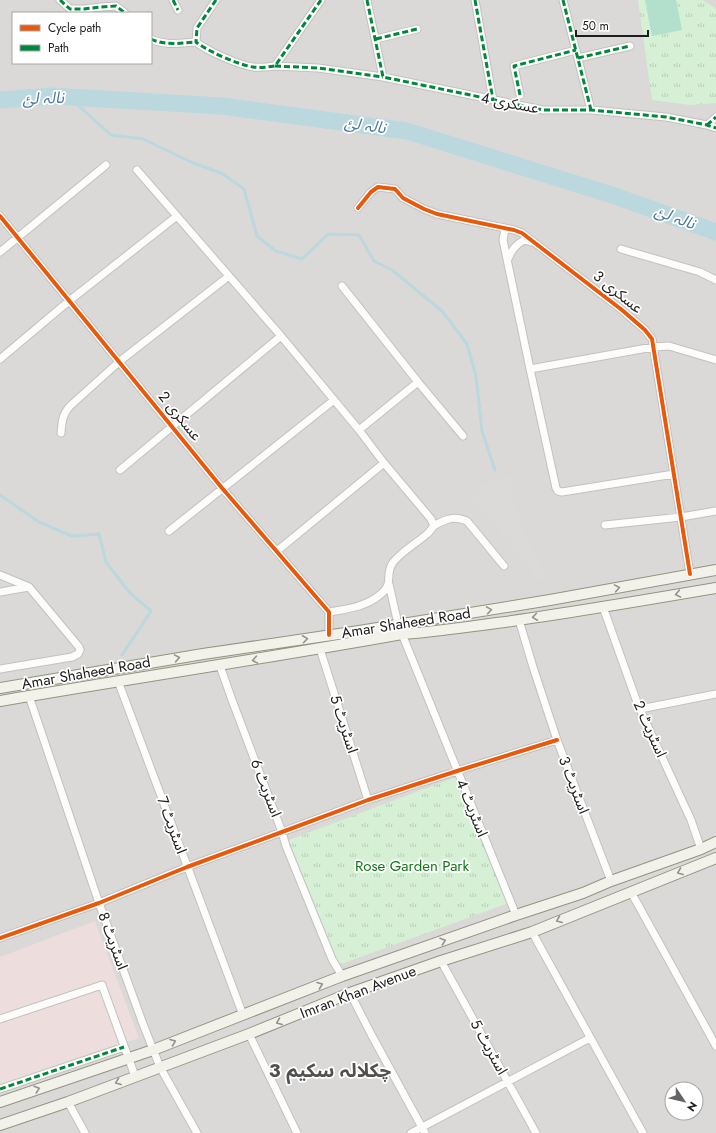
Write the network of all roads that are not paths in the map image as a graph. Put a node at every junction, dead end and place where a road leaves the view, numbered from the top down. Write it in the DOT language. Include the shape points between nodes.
graph roads {
  1 [pos="60,0"];
  2 [pos="173,0"];
  3 [pos="216,0"];
  4 [pos="321,0"];
  5 [pos="367,0"];
  6 [pos="475,0"];
  7 [pos="563,0"];
  8 [pos="178,10"];
  9 [pos="124,12"];
  10 [pos="417,29"];
  11 [pos="376,39"];
  12 [pos="152,40"];
  13 [pos="196,42"];
  14 [pos="630,46"];
  15 [pos="576,50"];
  16 [pos="578,58"];
  17 [pos="275,66"];
  18 [pos="383,77"];
  19 [pos="520,95"];
  20 [pos="493,100"];
  21 [pos="591,110"];
  22 [pos="716,117"];
  23 [pos="706,125"];
  24 [pos="716,128"];
  25 [pos="106,165"];
  26 [pos="137,170"];
  27 [pos="358,208"];
  28 [pos="0,216"];
  29 [pos="177,216"];
  30 [pos="505,229"];
  31 [pos="18,237"];
  32 [pos="534,242"];
  33 [pos="621,249"];
  34 [pos="0,252"];
  35 [pos="508,260"];
  36 [pos="229,276"];
  37 [pos="716,280"];
  38 [pos="342,286"];
  39 [pos="69,301"];
  40 [pos="281,336"];
  41 [pos="653,347"];
  42 [pos="0,359"];
  43 [pos="716,360"];
  44 [pos="120,361"];
  45 [pos="530,369"];
  46 [pos="418,382"];
  47 [pos="334,400"];
  48 [pos="173,426"];
  49 [pos="359,430"];
  50 [pos="61,433"];
  51 [pos="463,436"];
  52 [pos="384,463"];
  53 [pos="120,470"];
  54 [pos="674,474"];
  55 [pos="222,488"];
  56 [pos="716,511"];
  57 [pos="681,517"];
  58 [pos="605,525"];
  59 [pos="434,526"];
  60 [pos="169,531"];
  61 [pos="277,551"];
  62 [pos="504,566"];
  63 [pos="716,570"];
  64 [pos="690,574"];
  65 [pos="0,575"];
  66 [pos="389,584"];
  67 [pos="29,587"];
  68 [pos="716,588"];
  69 [pos="0,592"];
  70 [pos="550,600"];
  71 [pos="603,607"];
  72 [pos="329,612"];
  73 [pos="553,614"];
  74 [pos="519,620"];
  75 [pos="398,624"];
  76 [pos="402,634"];
  77 [pos="329,635"];
  78 [pos="320,649"];
  79 [pos="220,666"];
  80 [pos="0,669"];
  81 [pos="118,681"];
  82 [pos="25,684"];
  83 [pos="0,688"];
  84 [pos="716,694"];
  85 [pos="29,696"];
  86 [pos="0,701"];
  87 [pos="640,709"];
  88 [pos="557,740"];
  89 [pos="457,771"];
  90 [pos="368,800"];
  91 [pos="282,832"];
  92 [pos="716,842"];
  93 [pos="701,849"];
  94 [pos="716,858"];
  95 [pos="187,866"];
  96 [pos="611,881"];
  97 [pos="631,892"];
  98 [pos="99,903"];
  99 [pos="516,915"];
  100 [pos="532,932"];
  101 [pos="0,938"];
  102 [pos="441,961"];
  103 [pos="342,976"];
  104 [pos="350,993"];
  105 [pos="243,1015"];
  106 [pos="0,1019"];
  107 [pos="249,1034"];
  108 [pos="590,1038"];
  109 [pos="716,1046"];
  110 [pos="124,1047"];
  111 [pos="153,1050"];
  112 [pos="128,1058"];
  113 [pos="160,1067"];
  114 [pos="135,1076"];
  115 [pos="508,1081"];
  116 [pos="0,1089"];
  117 [pos="0,1102"];
  118 [pos="68,1102"];
  119 [pos="0,1126"];
  120 [pos="424,1130"];
  121 [pos="85,1133"];
  122 [pos="197,1133"];
  123 [pos="297,1133"];
  124 [pos="411,1133"];
  125 [pos="536,1133"];
  126 [pos="643,1133"];
  1 -- 9 [label="street" via="70,9 116,6"];
  2 -- 8 [label="street"];
  3 -- 13 [label="street" via="197,28"];
  4 -- 17 [label="street"];
  5 -- 11 [label="street"];
  6 -- 20 [label="street"];
  7 -- 15 [label="street"];
  10 -- 11 [label="street"];
  11 -- 18 [label="street"];
  12 -- 13 [label="street" via="158,43 176,44"];
  13 -- 17 [label="street" via="204,48 247,65"];
  14 -- 16 [label="street"];
  15 -- 16 [label="street"];
  15 -- 19 [label="street" via="514,66"];
  16 -- 21 [label="street"];
  17 -- 18 [label="street, عسکری 4" via="318,68"];
  18 -- 20 [label="street, عسکری 4"];
  20 -- 21 [label="street, عسکری 4" via="543,110"];
  21 -- 23 [label="street, عسکری 4" via="666,117"];
  22 -- 23 [label="street"];
  23 -- 24 [label="street, عسکری 4"];
  25 -- 31 [label="street"];
  26 -- 29 [label="street"];
  27 -- 30 [label="street, عسکری 3" via="378,187 395,189 403,198 424,209"];
  28 -- 31 [label="street, عسکری 2"];
  29 -- 36 [label="street"];
  29 -- 39 [label="street"];
  30 -- 32 [label="street, عسکری 3" via="522,233"];
  30 -- 35 [label="street" via="503,240"];
  31 -- 34 [label="street"];
  31 -- 39 [label="street, عسکری 2"];
  32 -- 35 [label="street" via="524,240 516,245 511,250"];
  32 -- 41 [label="street, عسکری 3" via="645,330 652,339"];
  33 -- 37 [label="street" via="700,272"];
  35 -- 45 [label="street"];
  36 -- 40 [label="street"];
  36 -- 44 [label="street"];
  38 -- 46 [label="street"];
  39 -- 42 [label="street"];
  39 -- 44 [label="street, عسکری 2"];
  40 -- 47 [label="street"];
  40 -- 48 [label="street"];
  41 -- 43 [label="street" via="669,346"];
  41 -- 45 [label="street"];
  41 -- 54 [label="street, عسکری 3"];
  44 -- 48 [label="street, عسکری 2"];
  44 -- 50 [label="street" via="65,412"];
  45 -- 54 [label="street" via="558,491"];
  46 -- 49 [label="street"];
  46 -- 51 [label="street"];
  47 -- 49 [label="street"];
  47 -- 55 [label="street"];
  48 -- 53 [label="street"];
  48 -- 55 [label="street, عسکری 2"];
  49 -- 52 [label="street"];
  52 -- 59 [label="street" via="431,519"];
  52 -- 61 [label="street"];
  54 -- 57 [label="street, عسکری 3"];
  55 -- 60 [label="street"];
  55 -- 61 [label="street, عسکری 2"];
  56 -- 57 [label="street"];
  57 -- 58 [label="street"];
  57 -- 64 [label="street, عسکری 3"];
  59 -- 62 [label="street" via="450,519 460,518 467,521"];
  59 -- 66 [label="street" via="392,564"];
  61 -- 72 [label="street, عسکری 2"];
  63 -- 64 [label="main road, Amar Shaheed Road"];
  70 -- 64 [label="main road, Amar Shaheed Road, one-way"];
  65 -- 67 [label="street"];
  66 -- 72 [label="street" via="382,594 369,603"];
  66 -- 75 [label="street"];
  67 -- 69 [label="street"];
  67 -- 80 [label="street" via="80,650 72,657"];
  68 -- 71 [label="main road, Amar Shaheed Road, one-way"];
  70 -- 73 [label="main road"];
  75 -- 70 [label="main road, Amar Shaheed Road, one-way"];
  71 -- 73 [label="main road, Amar Shaheed Road"];
  71 -- 87 [label="street, اسٹریٹ 2"];
  72 -- 77 [label="street"];
  73 -- 74 [label="main road, Amar Shaheed Road, one-way"];
  74 -- 76 [label="main road, Amar Shaheed Road"];
  74 -- 88 [label="street, اسٹریٹ 3"];
  75 -- 77 [label="main road, Amar Shaheed Road"];
  76 -- 78 [label="main road, Amar Shaheed Road"];
  76 -- 89 [label="street, اسٹریٹ 4"];
  82 -- 77 [label="main road, Amar Shaheed Road, one-way"];
  78 -- 79 [label="main road, Amar Shaheed Road, one-way"];
  78 -- 90 [label="street, اسٹریٹ 5"];
  79 -- 81 [label="main road, Amar Shaheed Road"];
  79 -- 91 [label="street, اسٹریٹ 6"];
  81 -- 85 [label="main road, Amar Shaheed Road"];
  81 -- 95 [label="street, اسٹریٹ 7"];
  82 -- 83 [label="main road, Amar Shaheed Road"];
  82 -- 85 [label="main road"];
  84 -- 87 [label="street"];
  85 -- 86 [label="main road, Amar Shaheed Road"];
  85 -- 98 [label="street, اسٹریٹ 8"];
  87 -- 93 [label="street, اسٹریٹ 2" via="691,820"];
  88 -- 89 [label="street"];
  88 -- 96 [label="street, اسٹریٹ 3"];
  89 -- 90 [label="street"];
  89 -- 99 [label="street, اسٹریٹ 4"];
  90 -- 91 [label="street"];
  91 -- 95 [label="street"];
  91 -- 103 [label="street, اسٹریٹ 6" via="332,959"];
  92 -- 93 [label="main road, Imran Khan Avenue"];
  93 -- 96 [label="main road, Imran Khan Avenue"];
  94 -- 97 [label="main road, Imran Khan Avenue, one-way"];
  95 -- 98 [label="street"];
  95 -- 105 [label="street, اسٹریٹ 7"];
  96 -- 99 [label="main road, Imran Khan Avenue"];
  97 -- 100 [label="main road, Imran Khan Avenue, one-way"];
  97 -- 109 [label="street"];
  98 -- 101 [label="street"];
  98 -- 111 [label="street, اسٹریٹ 8"];
  103 -- 99 [label="main road, Imran Khan Avenue, one-way"];
  100 -- 102 [label="main road, Imran Khan Avenue"];
  100 -- 108 [label="street"];
  102 -- 104 [label="main road, Imran Khan Avenue"];
  102 -- 115 [label="street, اسٹریٹ 5"];
  105 -- 103 [label="main road, Imran Khan Avenue, one-way"];
  104 -- 107 [label="main road, Imran Khan Avenue, one-way"];
  104 -- 120 [label="street"];
  111 -- 105 [label="main road, Imran Khan Avenue, one-way"];
  106 -- 110 [label="street" via="102,985"];
  107 -- 113 [label="main road, Imran Khan Avenue"];
  107 -- 123 [label="street"];
  108 -- 115 [label="street"];
  108 -- 126 [label="street"];
  110 -- 112 [label="street"];
  110 -- 116 [label="street"];
  111 -- 112 [label="main road, Imran Khan Avenue"];
  111 -- 113 [label="street, اسٹریٹ 8"];
  112 -- 114 [label="street"];
  117 -- 112 [label="main road, Imran Khan Avenue, one-way"];
  113 -- 114 [label="main road, Imran Khan Avenue"];
  113 -- 122 [label="street, اسٹریٹ 8"];
  114 -- 118 [label="main road, Imran Khan Avenue, one-way"];
  115 -- 120 [label="street"];
  115 -- 125 [label="street, اسٹریٹ 5"];
  118 -- 119 [label="main road, Imran Khan Avenue"];
  118 -- 121 [label="street"];
  120 -- 124 [label="street"];
}
